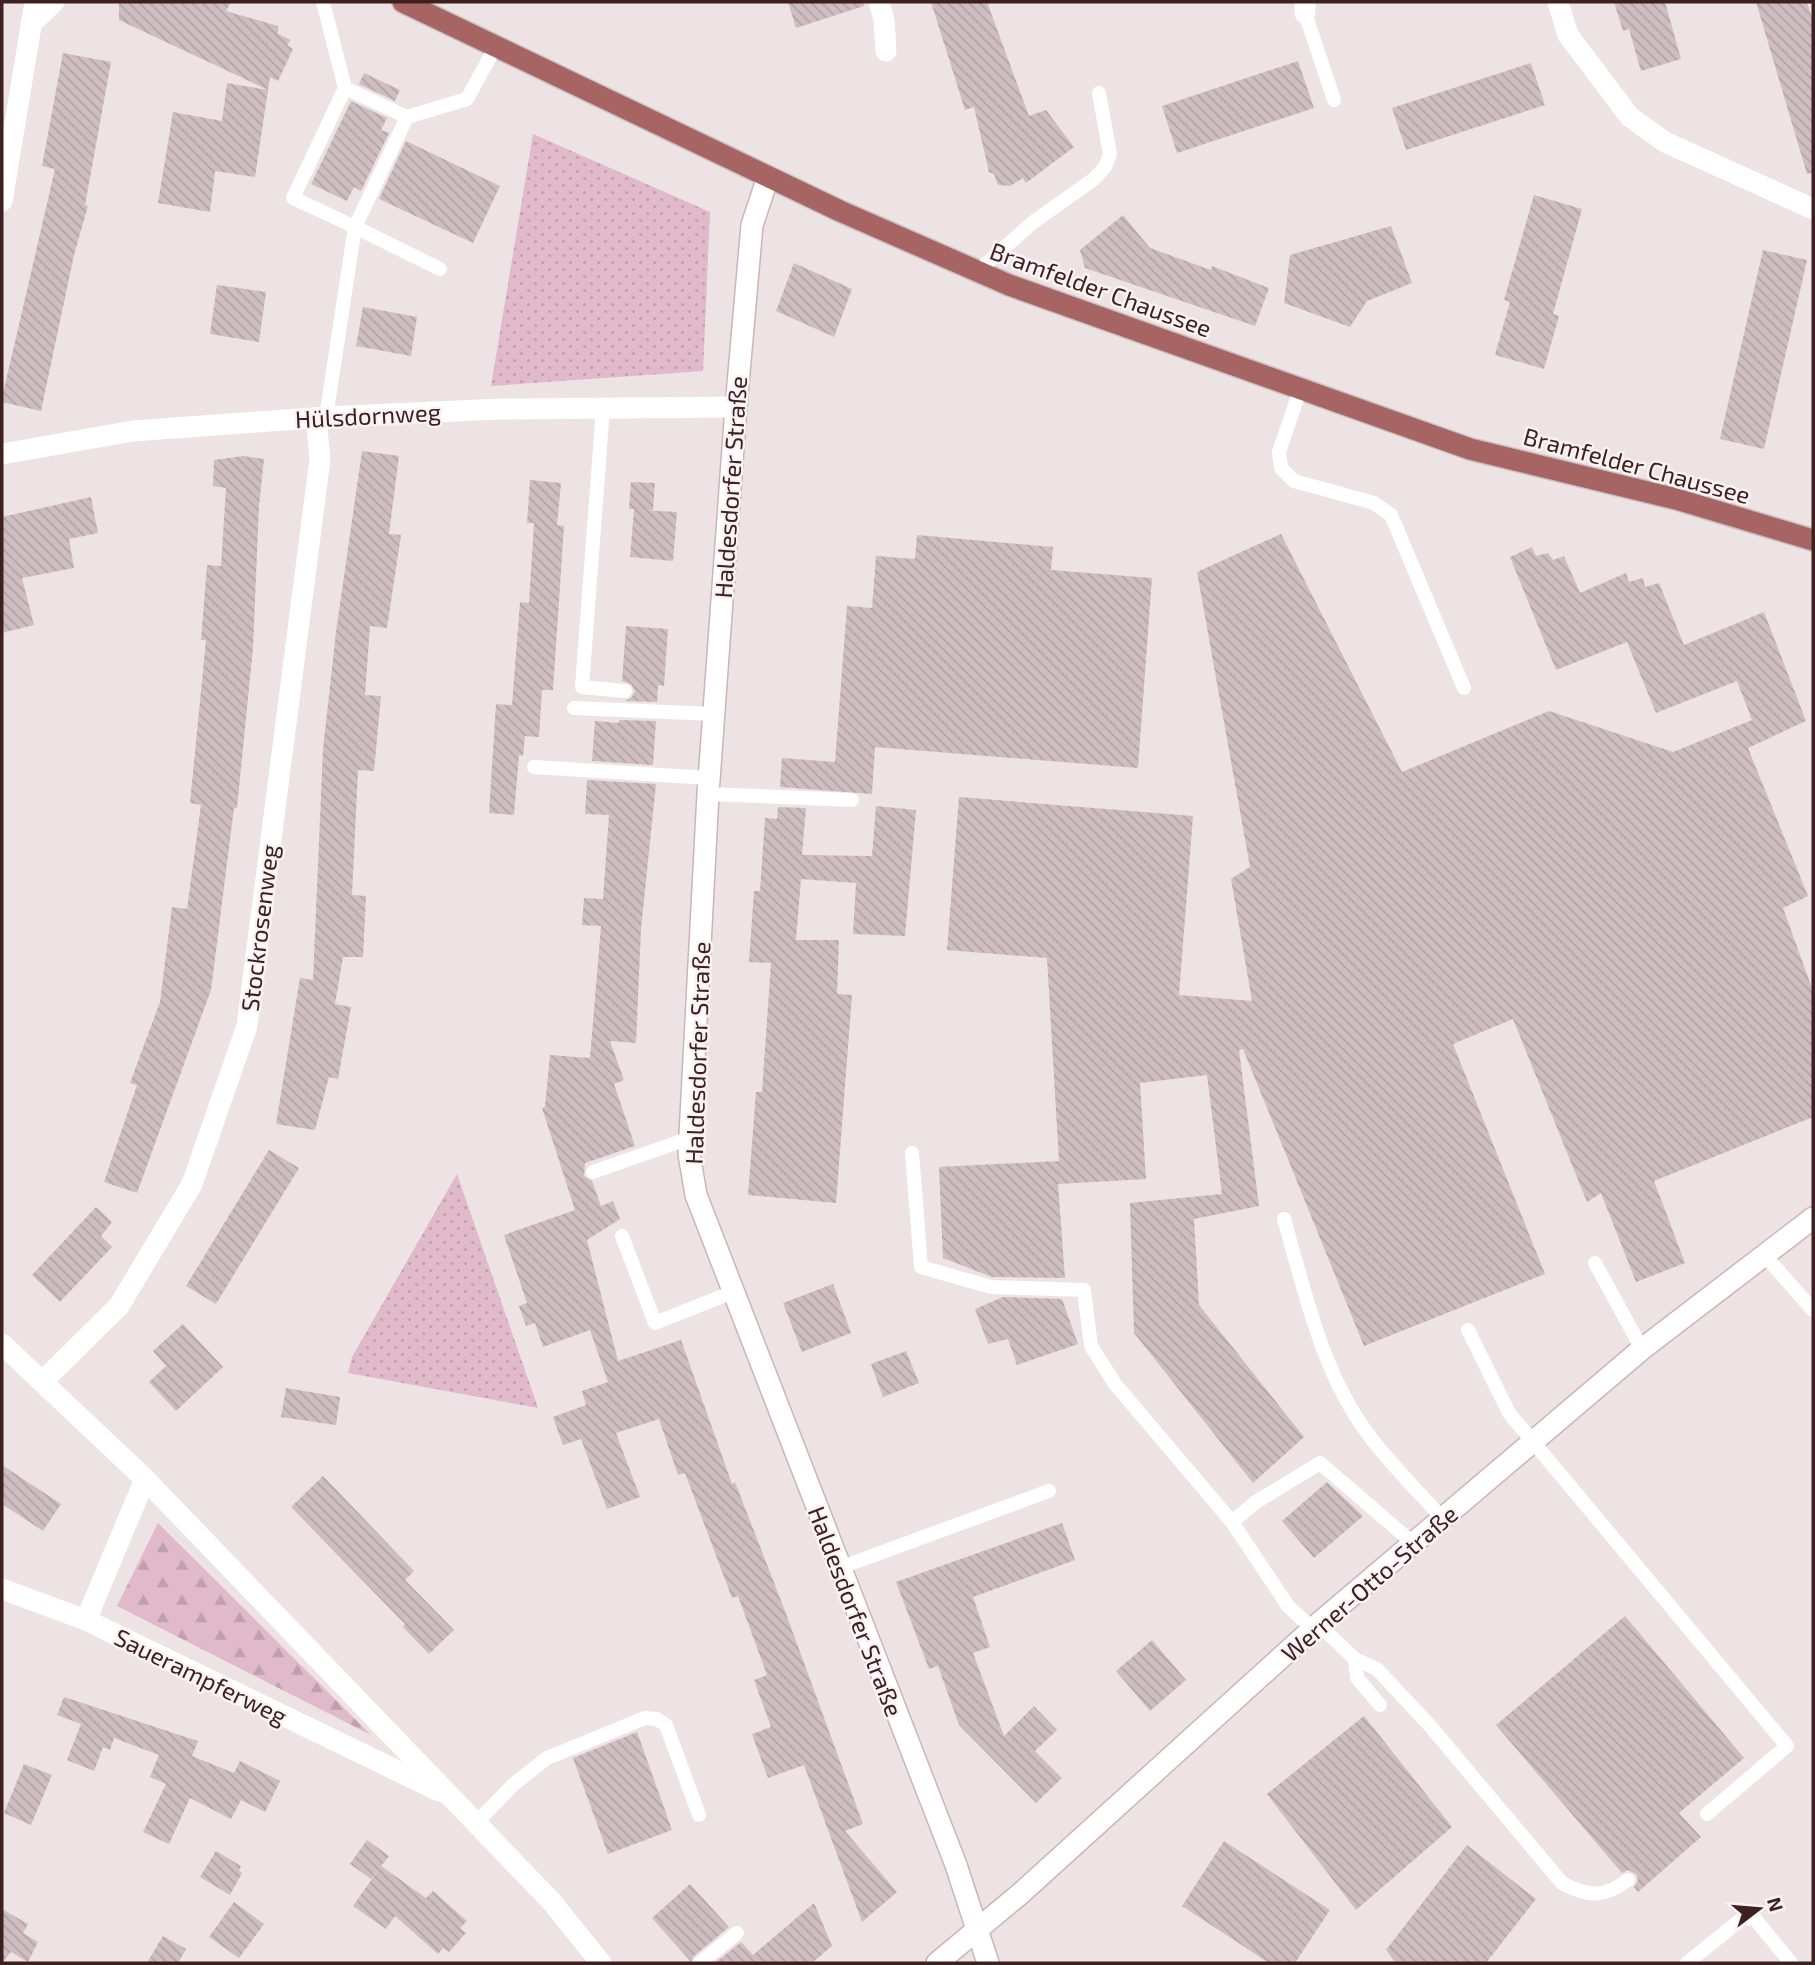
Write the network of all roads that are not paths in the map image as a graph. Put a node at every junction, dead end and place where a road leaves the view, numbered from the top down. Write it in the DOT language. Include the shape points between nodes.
graph roads {
  1 [pos="36,2"];
  2 [pos="54,2"];
  3 [pos="323,2"];
  4 [pos="403,2"];
  5 [pos="878,2"];
  6 [pos="1558,2"];
  7 [pos="1305,8"];
  8 [pos="31,24"];
  9 [pos="496,46"];
  10 [pos="886,51"];
  11 [pos="345,88"];
  12 [pos="1099,93"];
  13 [pos="1334,100"];
  14 [pos="407,117"];
  15 [pos="8,122"];
  16 [pos="768,177"];
  17 [pos="2,201"];
  18 [pos="1813,209"];
  19 [pos="355,227"];
  20 [pos="440,269"];
  21 [pos="977,272"];
  22 [pos="1300,390"];
  23 [pos="736,407"];
  24 [pos="603,408"];
  25 [pos="321,417"];
  26 [pos="2,454"];
  27 [pos="1813,540"];
  28 [pos="1464,688"];
  29 [pos="625,691"];
  30 [pos="574,708"];
  31 [pos="714,714"];
  32 [pos="534,767"];
  33 [pos="708,786"];
  34 [pos="852,800"];
  35 [pos="690,1138"];
  36 [pos="912,1153"];
  37 [pos="593,1172"];
  38 [pos="1813,1218"];
  39 [pos="1284,1219"];
  40 [pos="622,1237"];
  41 [pos="1766,1257"];
  42 [pos="1595,1263"];
  43 [pos="733,1292"];
  44 [pos="1813,1310"];
  45 [pos="1468,1331"];
  46 [pos="2,1344"];
  47 [pos="1642,1349"];
  48 [pos="43,1381"];
  49 [pos="1534,1441"];
  50 [pos="145,1479"];
  51 [pos="1049,1491"];
  52 [pos="1443,1519"];
  53 [pos="1231,1522"];
  54 [pos="1413,1544"];
  55 [pos="839,1568"];
  56 [pos="2,1588"];
  57 [pos="86,1620"];
  58 [pos="1315,1627"];
  59 [pos="1355,1659"];
  60 [pos="1380,1704"];
  61 [pos="453,1798"];
  62 [pos="1707,1814"];
  63 [pos="699,1815"];
  64 [pos="477,1822"];
  65 [pos="1628,1880"];
  66 [pos="979,1929"];
  67 [pos="737,1933"];
  68 [pos="601,1963"];
  69 [pos="700,1963"];
  70 [pos="937,1963"];
  71 [pos="988,1963"];
  72 [pos="1687,1963"];
  73 [pos="1791,1963"];
  1 -- 8 [label="street"];
  2 -- 8 [label="street"];
  3 -- 11 [label="lane"];
  4 -- 9 [label="main road, Bramfelder Chaussee"];
  5 -- 10 [label="street"];
  6 -- 18 [label="street" via="1568,35 1630,117 1665,142"];
  7 -- 13 [label="lane"];
  8 -- 15 [label="street"];
  9 -- 14 [label="lane" via="467,99"];
  9 -- 16 [label="main road, Bramfelder Chaussee"];
  11 -- 14 [label="lane"];
  11 -- 19 [label="lane" via="293,198"];
  12 -- 21 [label="lane" via="1110,154 1105,167"];
  14 -- 19 [label="lane"];
  15 -- 17 [label="street"];
  16 -- 21 [label="main road, Bramfelder Chaussee"];
  16 -- 23 [label="street, Haldesdorfer Straße" via="752,225"];
  19 -- 20 [label="lane"];
  19 -- 25 [label="lane"];
  21 -- 22 [label="main road, Bramfelder Chaussee"];
  22 -- 27 [label="main road, Bramfelder Chaussee" via="1470,449 1676,499"];
  22 -- 28 [label="lane" via="1279,452 1282,468 1294,481 1374,503 1391,515"];
  23 -- 24 [label="street, Hülsdornweg"];
  23 -- 31 [label="street, Haldesdorfer Straße"];
  24 -- 25 [label="street, Hülsdornweg"];
  24 -- 29 [label="lane" via="582,687"];
  25 -- 26 [label="street, Hülsdornweg" via="133,431"];
  25 -- 48 [label="street, Stockrosenweg" via="320,459 247,1026 191,1184 119,1306"];
  30 -- 31 [label="lane"];
  31 -- 33 [label="street, Haldesdorfer Straße"];
  32 -- 33 [label="lane"];
  33 -- 34 [label="lane"];
  33 -- 35 [label="street, Haldesdorfer Straße"];
  35 -- 37 [label="lane"];
  35 -- 43 [label="street, Haldesdorfer Straße" via="696,1195"];
  36 -- 53 [label="lane" via="922,1267 990,1287 1084,1290 1091,1346 1115,1384"];
  38 -- 41 [label="street, Werner-Otto-Straße"];
  39 -- 52 [label="lane" via="1314,1325 1339,1384 1367,1434"];
  40 -- 43 [label="lane" via="655,1322"];
  41 -- 44 [label="lane"];
  41 -- 47 [label="street, Werner-Otto-Straße"];
  42 -- 47 [label="lane"];
  43 -- 55 [label="street, Haldesdorfer Straße"];
  45 -- 49 [label="lane" via="1509,1413"];
  46 -- 48 [label="street, Sauerampferweg"];
  47 -- 49 [label="street, Werner-Otto-Straße"];
  48 -- 50 [label="street, Sauerampferweg"];
  49 -- 52 [label="street, Werner-Otto-Straße"];
  49 -- 62 [label="lane" via="1787,1746"];
  50 -- 57 [label="street, Sauerampferweg"];
  50 -- 61 [label="street, Sauerampferweg"];
  51 -- 55 [label="lane"];
  52 -- 54 [label="street, Werner-Otto-Straße"];
  53 -- 54 [label="lane" via="1320,1463"];
  53 -- 58 [label="lane" via="1288,1606"];
  54 -- 58 [label="street, Werner-Otto-Straße"];
  55 -- 66 [label="street, Haldesdorfer Straße"];
  56 -- 57 [label="street"];
  57 -- 61 [label="street, Sauerampferweg"];
  58 -- 59 [label="lane"];
  58 -- 66 [label="street, Werner-Otto-Straße"];
  59 -- 60 [label="lane" via="1357,1678"];
  59 -- 65 [label="lane" via="1377,1669 1431,1727 1562,1884 1593,1896 1613,1892"];
  61 -- 64 [label="street, Sauerampferweg"];
  63 -- 64 [label="lane" via="666,1725 645,1718 547,1758"];
  64 -- 68 [label="street, Sauerampferweg"];
  66 -- 70 [label="street, Werner-Otto-Straße"];
  66 -- 71 [label="street, Haldesdorfer Straße"];
  67 -- 69 [label="lane"];
  72 -- 73 [label="lane" via="1743,1918 1755,1919"];
}
